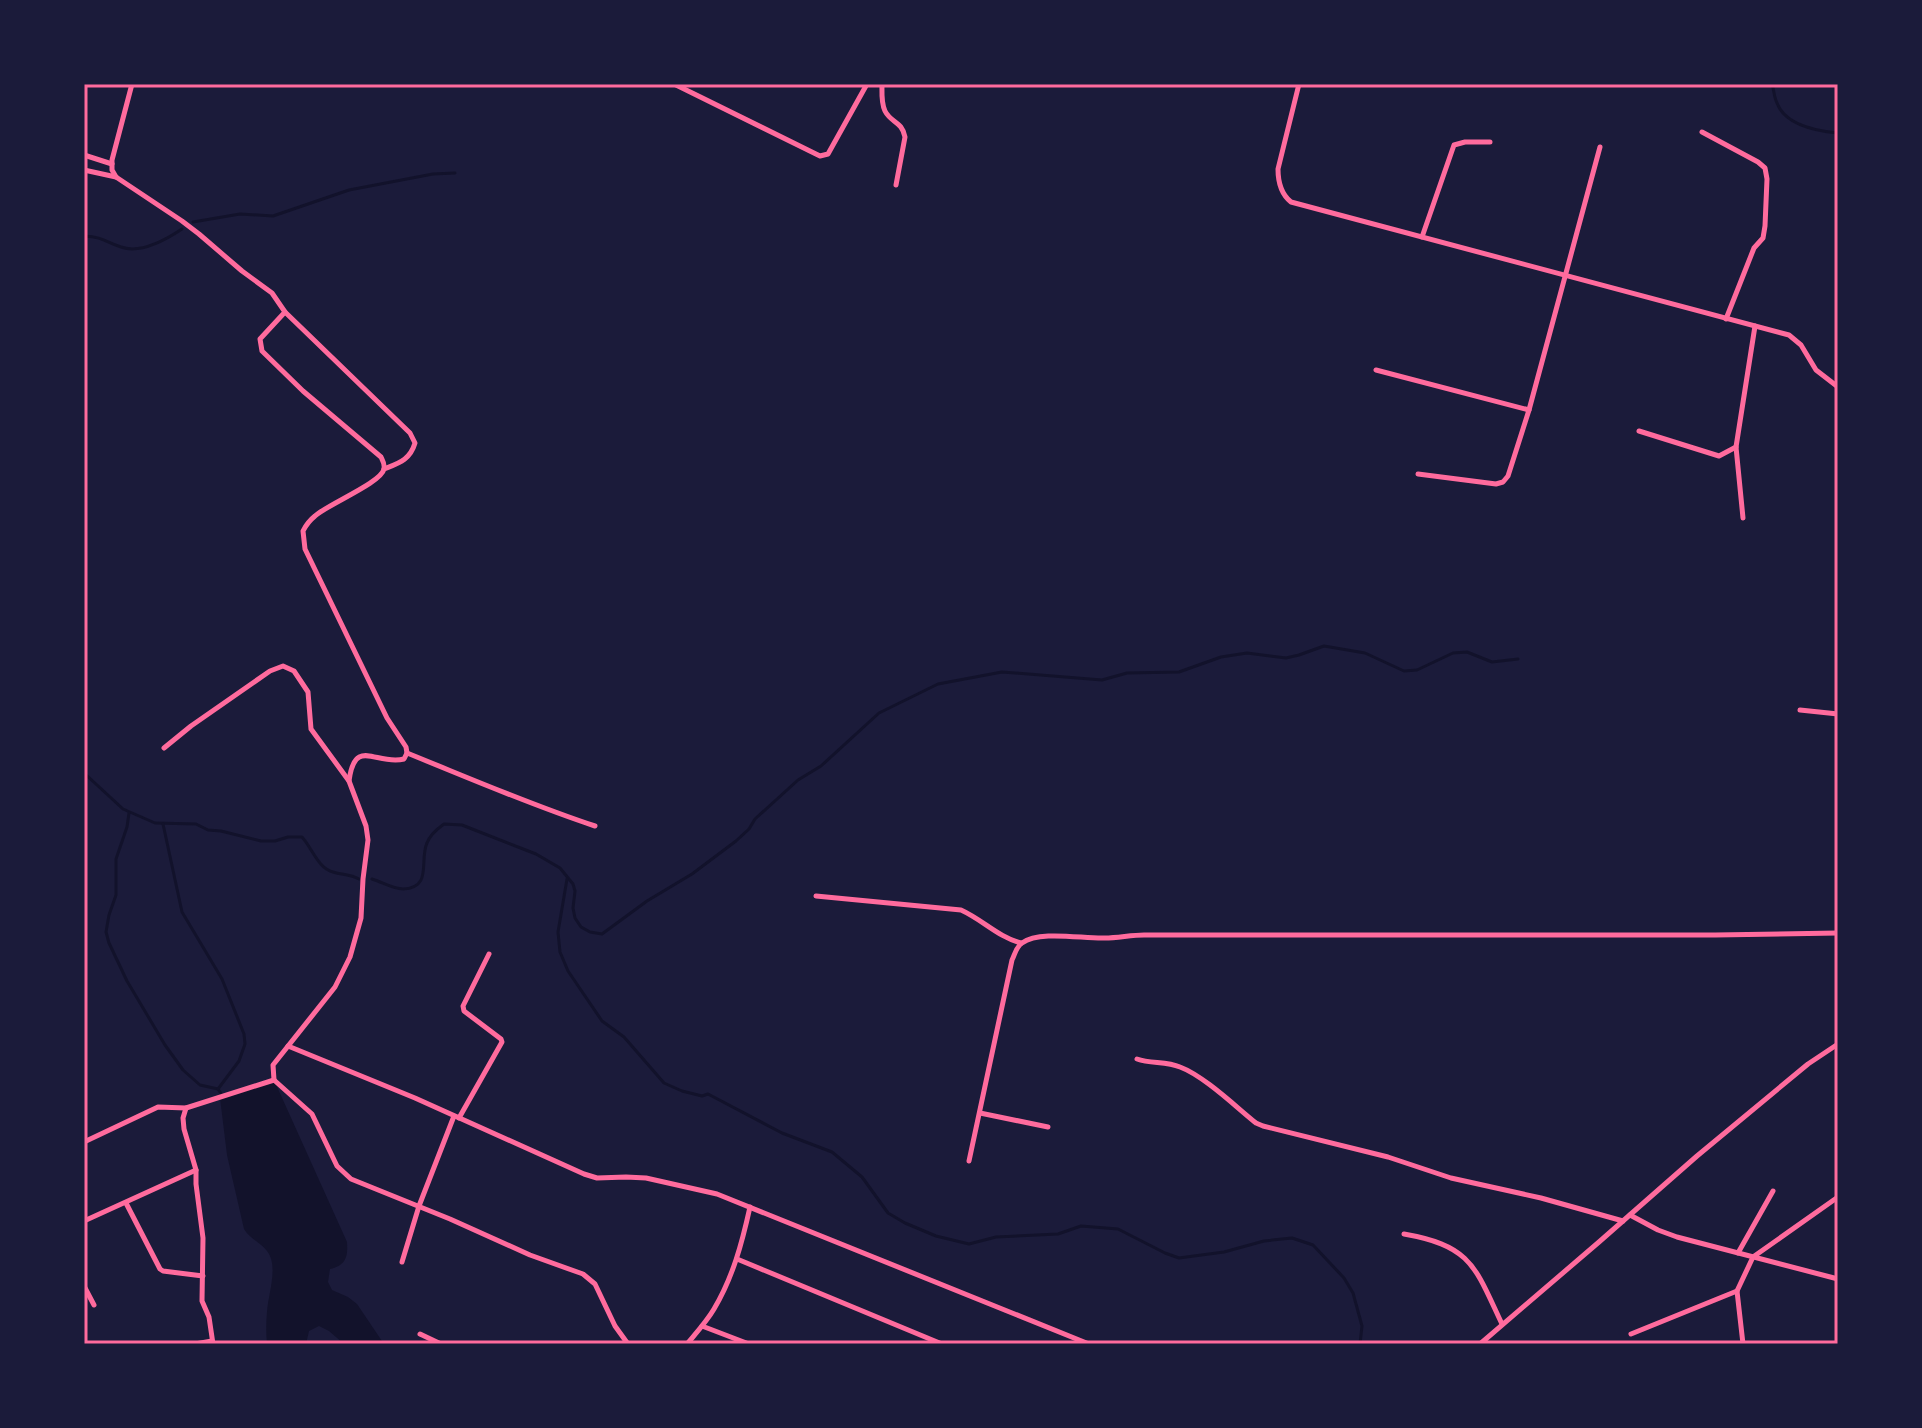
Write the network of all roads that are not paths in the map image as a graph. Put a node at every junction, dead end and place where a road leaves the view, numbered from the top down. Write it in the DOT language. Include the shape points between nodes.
graph roads {
  1 [pos="132,84"];
  2 [pos="674,84"];
  3 [pos="867,84"];
  4 [pos="882,84"];
  5 [pos="1299,84"];
  6 [pos="1702,132"];
  7 [pos="1490,142"];
  8 [pos="1600,147"];
  9 [pos="84,155"];
  10 [pos="112,164"];
  11 [pos="84,170"];
  12 [pos="116,177"];
  13 [pos="896,185"];
  14 [pos="1422,237"];
  15 [pos="1565,276"];
  16 [pos="285,312"];
  17 [pos="1726,319"];
  18 [pos="1755,326"];
  19 [pos="1376,370"];
  20 [pos="1838,387"];
  21 [pos="1529,410"];
  22 [pos="1639,431"];
  23 [pos="1736,447"];
  24 [pos="384,469"];
  25 [pos="1418,474"];
  26 [pos="1743,518"];
  27 [pos="1800,710"];
  28 [pos="1838,714"];
  29 [pos="164,748"];
  30 [pos="407,753"];
  31 [pos="349,781"];
  32 [pos="595,826"];
  33 [pos="816,896"];
  34 [pos="1838,933"];
  35 [pos="1022,943"];
  36 [pos="489,954"];
  37 [pos="1838,1044"];
  38 [pos="288,1046"];
  39 [pos="1137,1059"];
  40 [pos="274,1080"];
  41 [pos="186,1108"];
  42 [pos="980,1113"];
  43 [pos="456,1117"];
  44 [pos="1048,1127"];
  45 [pos="84,1142"];
  46 [pos="969,1161"];
  47 [pos="196,1170"];
  48 [pos="1773,1191"];
  49 [pos="1838,1197"];
  50 [pos="126,1202"];
  51 [pos="419,1206"];
  52 [pos="750,1207"];
  53 [pos="1630,1215"];
  54 [pos="84,1221"];
  55 [pos="1623,1221"];
  56 [pos="1404,1234"];
  57 [pos="1738,1253"];
  58 [pos="1753,1257"];
  59 [pos="737,1259"];
  60 [pos="402,1262"];
  61 [pos="203,1276"];
  62 [pos="1838,1279"];
  63 [pos="84,1286"];
  64 [pos="1737,1291"];
  65 [pos="94,1305"];
  66 [pos="1502,1324"];
  67 [pos="702,1326"];
  68 [pos="420,1334"];
  69 [pos="1631,1334"];
  70 [pos="213,1342"];
  71 [pos="195,1344"];
  72 [pos="441,1344"];
  73 [pos="628,1344"];
  74 [pos="687,1344"];
  75 [pos="749,1344"];
  76 [pos="942,1344"];
  77 [pos="1089,1344"];
  78 [pos="1480,1344"];
  79 [pos="1743,1344"];
  1 -- 10 [label="street"];
  2 -- 3 [label="street" via="820,156 828,154"];
  4 -- 13 [label="street" via="885,112 900,124 905,137"];
  5 -- 14 [label="street" via="1278,169 1284,196"];
  6 -- 17 [label="street" via="1758,162 1767,179 1763,238 1754,248"];
  7 -- 14 [label="street" via="1454,145"];
  8 -- 15 [label="street"];
  9 -- 10 [label="street"];
  10 -- 12 [label="street"];
  11 -- 12 [label="street"];
  12 -- 16 [label="street" via="199,234 272,293"];
  14 -- 15 [label="street"];
  15 -- 17 [label="street"];
  15 -- 21 [label="street"];
  16 -- 24 [label="street" via="260,339 262,351 381,457"];
  16 -- 24 [label="street" via="410,433 412,453"];
  17 -- 18 [label="street"];
  18 -- 20 [label="street" via="1796,339 1816,370"];
  18 -- 23 [label="street"];
  19 -- 21 [label="street"];
  21 -- 25 [label="street" via="1503,482"];
  22 -- 23 [label="street" via="1719,456"];
  23 -- 26 [label="street"];
  24 -- 30 [label="street" via="366,486 315,515 303,539"];
  27 -- 28 [label="street"];
  29 -- 31 [label="street" via="283,666 294,671 308,692 311,729"];
  30 -- 31 [label="street" via="396,761 363,755 351,765"];
  30 -- 32 [label="street"];
  31 -- 38 [label="street" via="368,840 361,918 335,987"];
  33 -- 35 [label="street" via="961,910 1002,937"];
  34 -- 35 [label="street" via="1144,935 1044,937"];
  35 -- 42 [label="street" via="1012,960"];
  36 -- 43 [label="street" via="463,1006 502,1042"];
  37 -- 53 [label="street"];
  38 -- 40 [label="street" via="273,1065"];
  38 -- 43 [label="street"];
  39 -- 55 [label="street" via="1186,1069 1263,1126"];
  40 -- 41 [label="street"];
  40 -- 51 [label="street" via="312,1114 343,1173"];
  41 -- 45 [label="street" via="158,1107"];
  41 -- 47 [label="street" via="184,1129"];
  42 -- 44 [label="street"];
  42 -- 46 [label="street"];
  43 -- 51 [label="street"];
  43 -- 52 [label="street" via="597,1178 646,1178"];
  47 -- 50 [label="street"];
  47 -- 61 [label="street"];
  48 -- 57 [label="street"];
  49 -- 58 [label="street"];
  50 -- 54 [label="street"];
  50 -- 61 [label="street" via="160,1269"];
  51 -- 60 [label="street"];
  51 -- 73 [label="street" via="589,1278"];
  52 -- 59 [label="street"];
  52 -- 77 [label="street"];
  53 -- 55 [label="street"];
  53 -- 57 [label="street" via="1668,1233"];
  55 -- 66 [label="street"];
  56 -- 66 [label="street" via="1462,1255 1477,1272"];
  57 -- 58 [label="street"];
  58 -- 62 [label="street"];
  58 -- 64 [label="street"];
  59 -- 67 [label="street"];
  59 -- 76 [label="street"];
  61 -- 70 [label="street" via="202,1301"];
  63 -- 65 [label="street"];
  64 -- 69 [label="street"];
  64 -- 79 [label="street"];
  66 -- 78 [label="street"];
  67 -- 74 [label="street"];
  67 -- 75 [label="street"];
  68 -- 72 [label="street"];
  70 -- 71 [label="street"];
}
